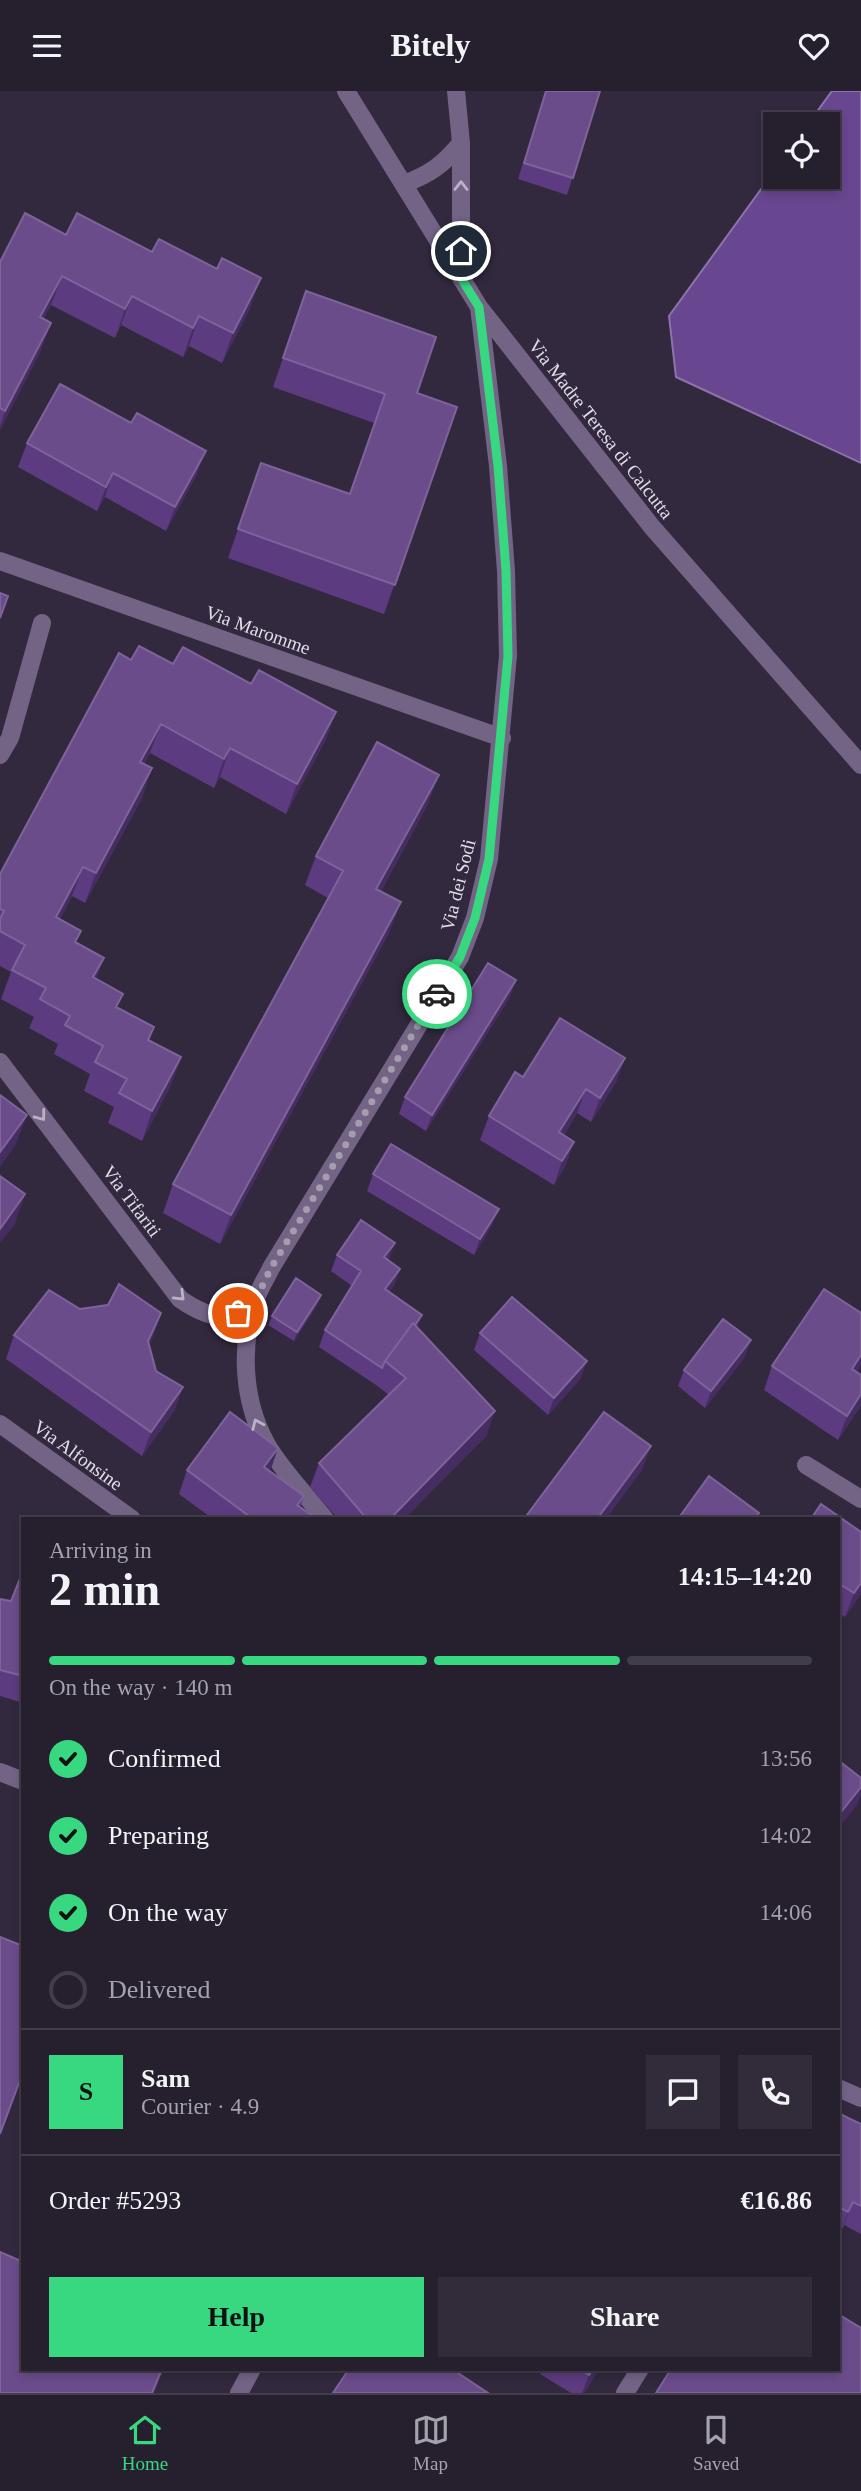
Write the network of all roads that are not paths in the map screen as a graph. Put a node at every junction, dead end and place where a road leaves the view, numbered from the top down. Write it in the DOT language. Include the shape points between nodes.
graph roads {
  1 [pos="346,91"];
  2 [pos="456,91"];
  3 [pos="461,143"];
  4 [pos="404,184"];
  5 [pos="461,278"];
  6 [pos="479,307"];
  7 [pos="0,561"];
  8 [pos="42,623"];
  9 [pos="502,738"];
  10 [pos="0,755"];
  11 [pos="861,765"];
  12 [pos="0,1062"];
  13 [pos="255,1301"];
  14 [pos="0,1424"];
  15 [pos="806,1465"];
  16 [pos="861,1499"];
  17 [pos="129,1517"];
  18 [pos="323,1517"];
  19 [pos="0,1772"];
  20 [pos="21,1780"];
  21 [pos="840,2089"];
  22 [pos="861,2098"];
  23 [pos="251,2371"];
  24 [pos="639,2371"];
  25 [pos="239,2393"];
  26 [pos="625,2393"];
  1 -- 4 [label="street, Via Madre Teresa di Calcutta"];
  2 -- 3 [label="street"];
  3 -- 4 [label="street" via="446,162"];
  5 -- 3 [label="street, one-way"];
  4 -- 5 [label="street, Via Madre Teresa di Calcutta"];
  5 -- 6 [label="street, Via Madre Teresa di Calcutta"];
  6 -- 9 [label="street, Via dei Sodi" via="506,571 508,656"];
  6 -- 11 [label="street, Via Madre Teresa di Calcutta" via="652,527"];
  7 -- 9 [label="street, Via Maromme"];
  8 -- 10 [label="street" via="10,738"];
  9 -- 13 [label="street, Via dei Sodi" via="489,859 460,957"];
  12 -- 13 [label="street, Via Tifariti, one-way" via="180,1299 198,1312 219,1317 238,1313"];
  18 -- 13 [label="street, Via dei Sodi, one-way" via="266,1444 252,1411 246,1376"];
  14 -- 17 [label="street, Via Alfonsine"];
  15 -- 16 [label="street"];
  19 -- 20 [label="street"];
  21 -- 22 [label="street"];
  23 -- 25 [label="street"];
  24 -- 26 [label="street"];
}
